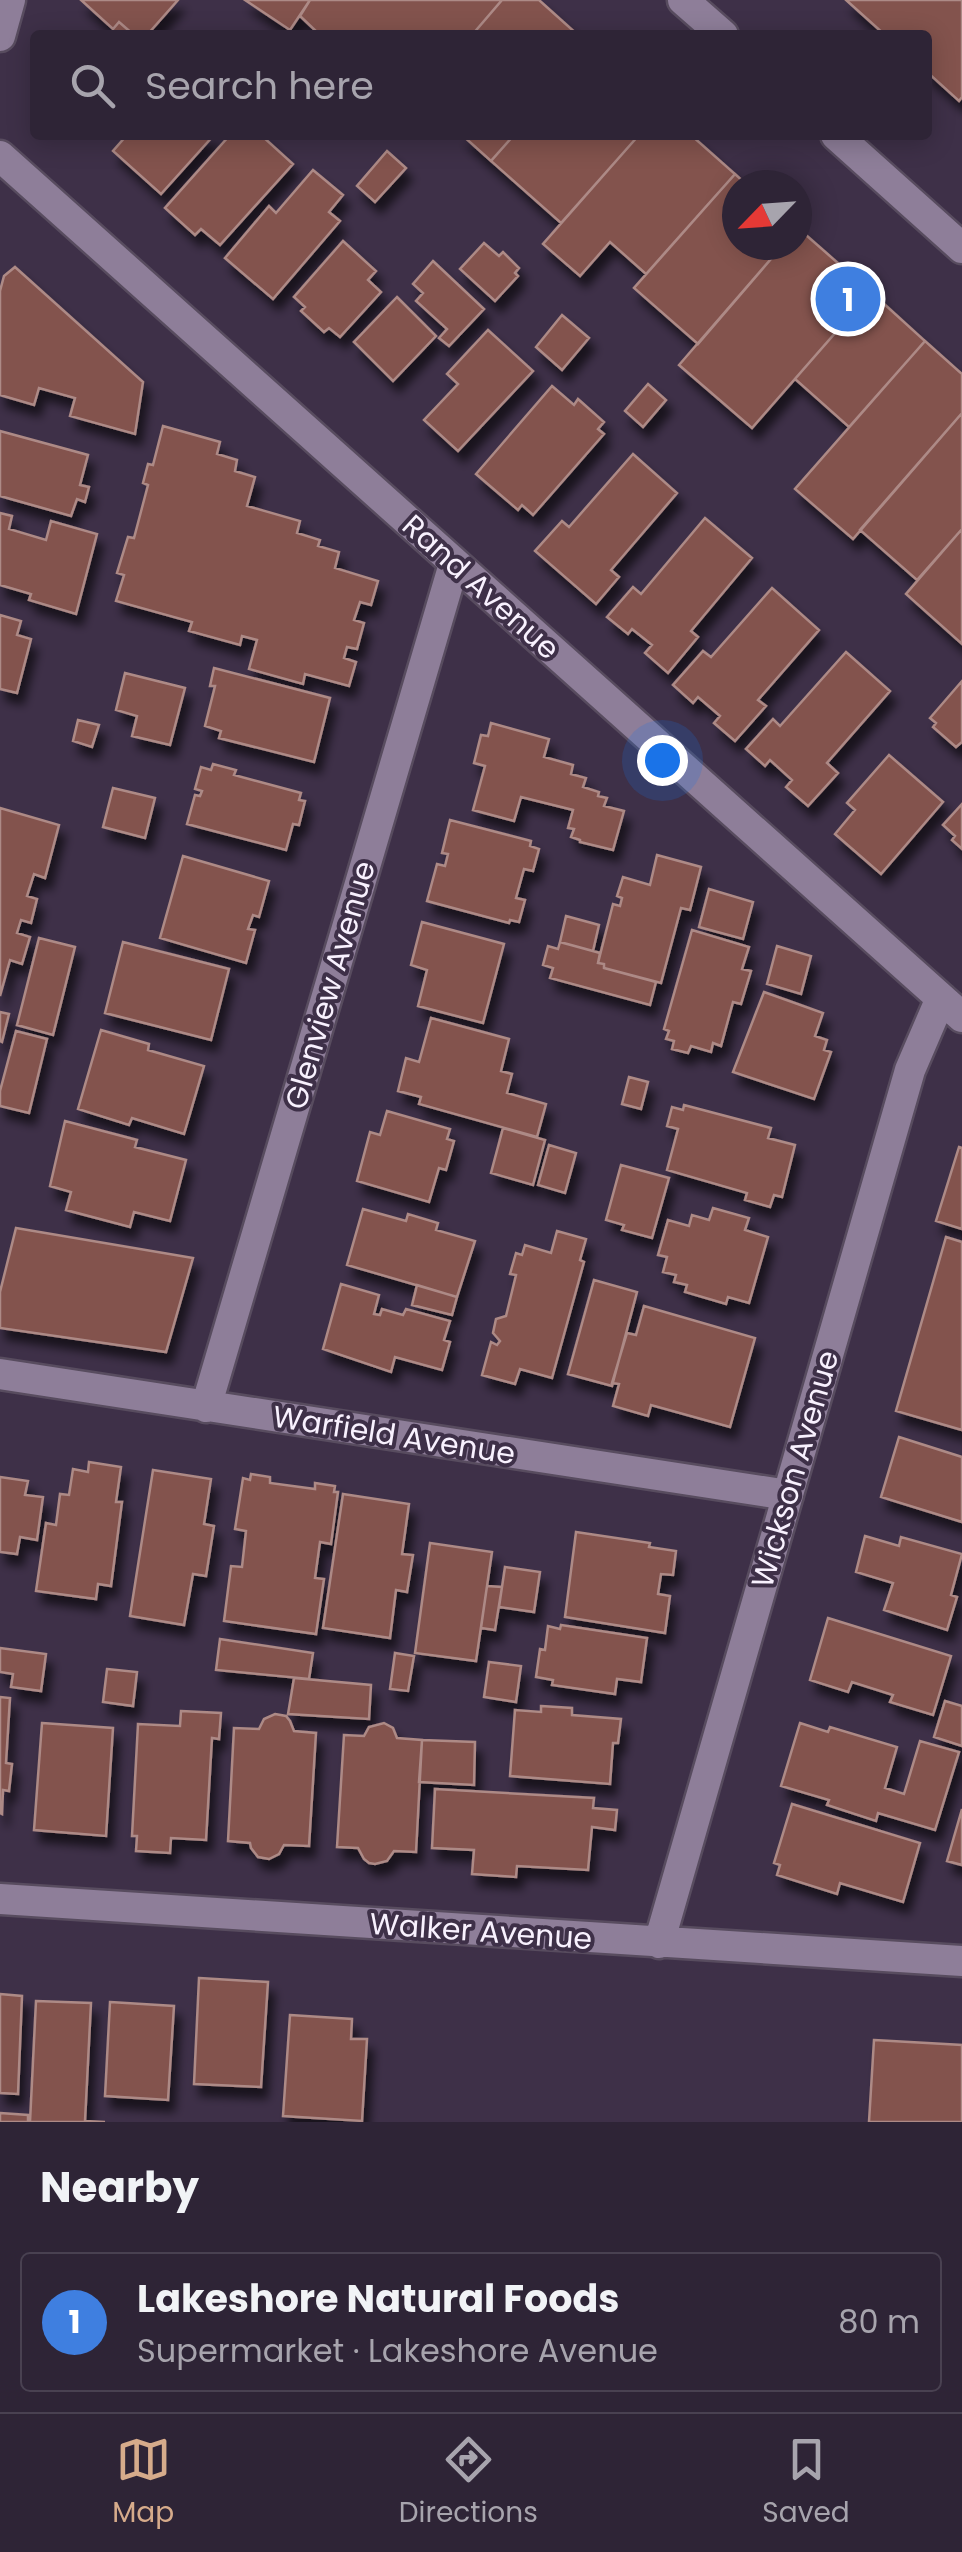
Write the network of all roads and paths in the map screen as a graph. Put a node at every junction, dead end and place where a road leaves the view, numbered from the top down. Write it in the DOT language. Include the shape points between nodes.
graph roads {
  1 [pos="10,0"];
  2 [pos="683,0"];
  3 [pos="717,30"];
  4 [pos="0,36"];
  5 [pos="842,140"];
  6 [pos="0,156"];
  7 [pos="962,248"];
  8 [pos="454,564"];
  9 [pos="951,1008"];
  10 [pos="0,1374"];
  11 [pos="206,1407"];
  12 [pos="788,1495"];
  13 [pos="0,1899"];
  14 [pos="659,1943"];
  15 [pos="962,1961"];
  1 -- 4 [label="street"];
  2 -- 3 [label="street"];
  5 -- 7 [label="street"];
  6 -- 8 [label="street, Rand Avenue"];
  8 -- 9 [label="street, Rand Avenue"];
  8 -- 11 [label="street, Glenview Avenue"];
  9 -- 12 [label="street, Wickson Avenue" via="910,1070"];
  10 -- 11 [label="street, Warfield Avenue"];
  11 -- 12 [label="street, Warfield Avenue"];
  12 -- 14 [label="street, Wickson Avenue"];
  13 -- 14 [label="street, Walker Avenue"];
  14 -- 15 [label="street, Walker Avenue"];
}
